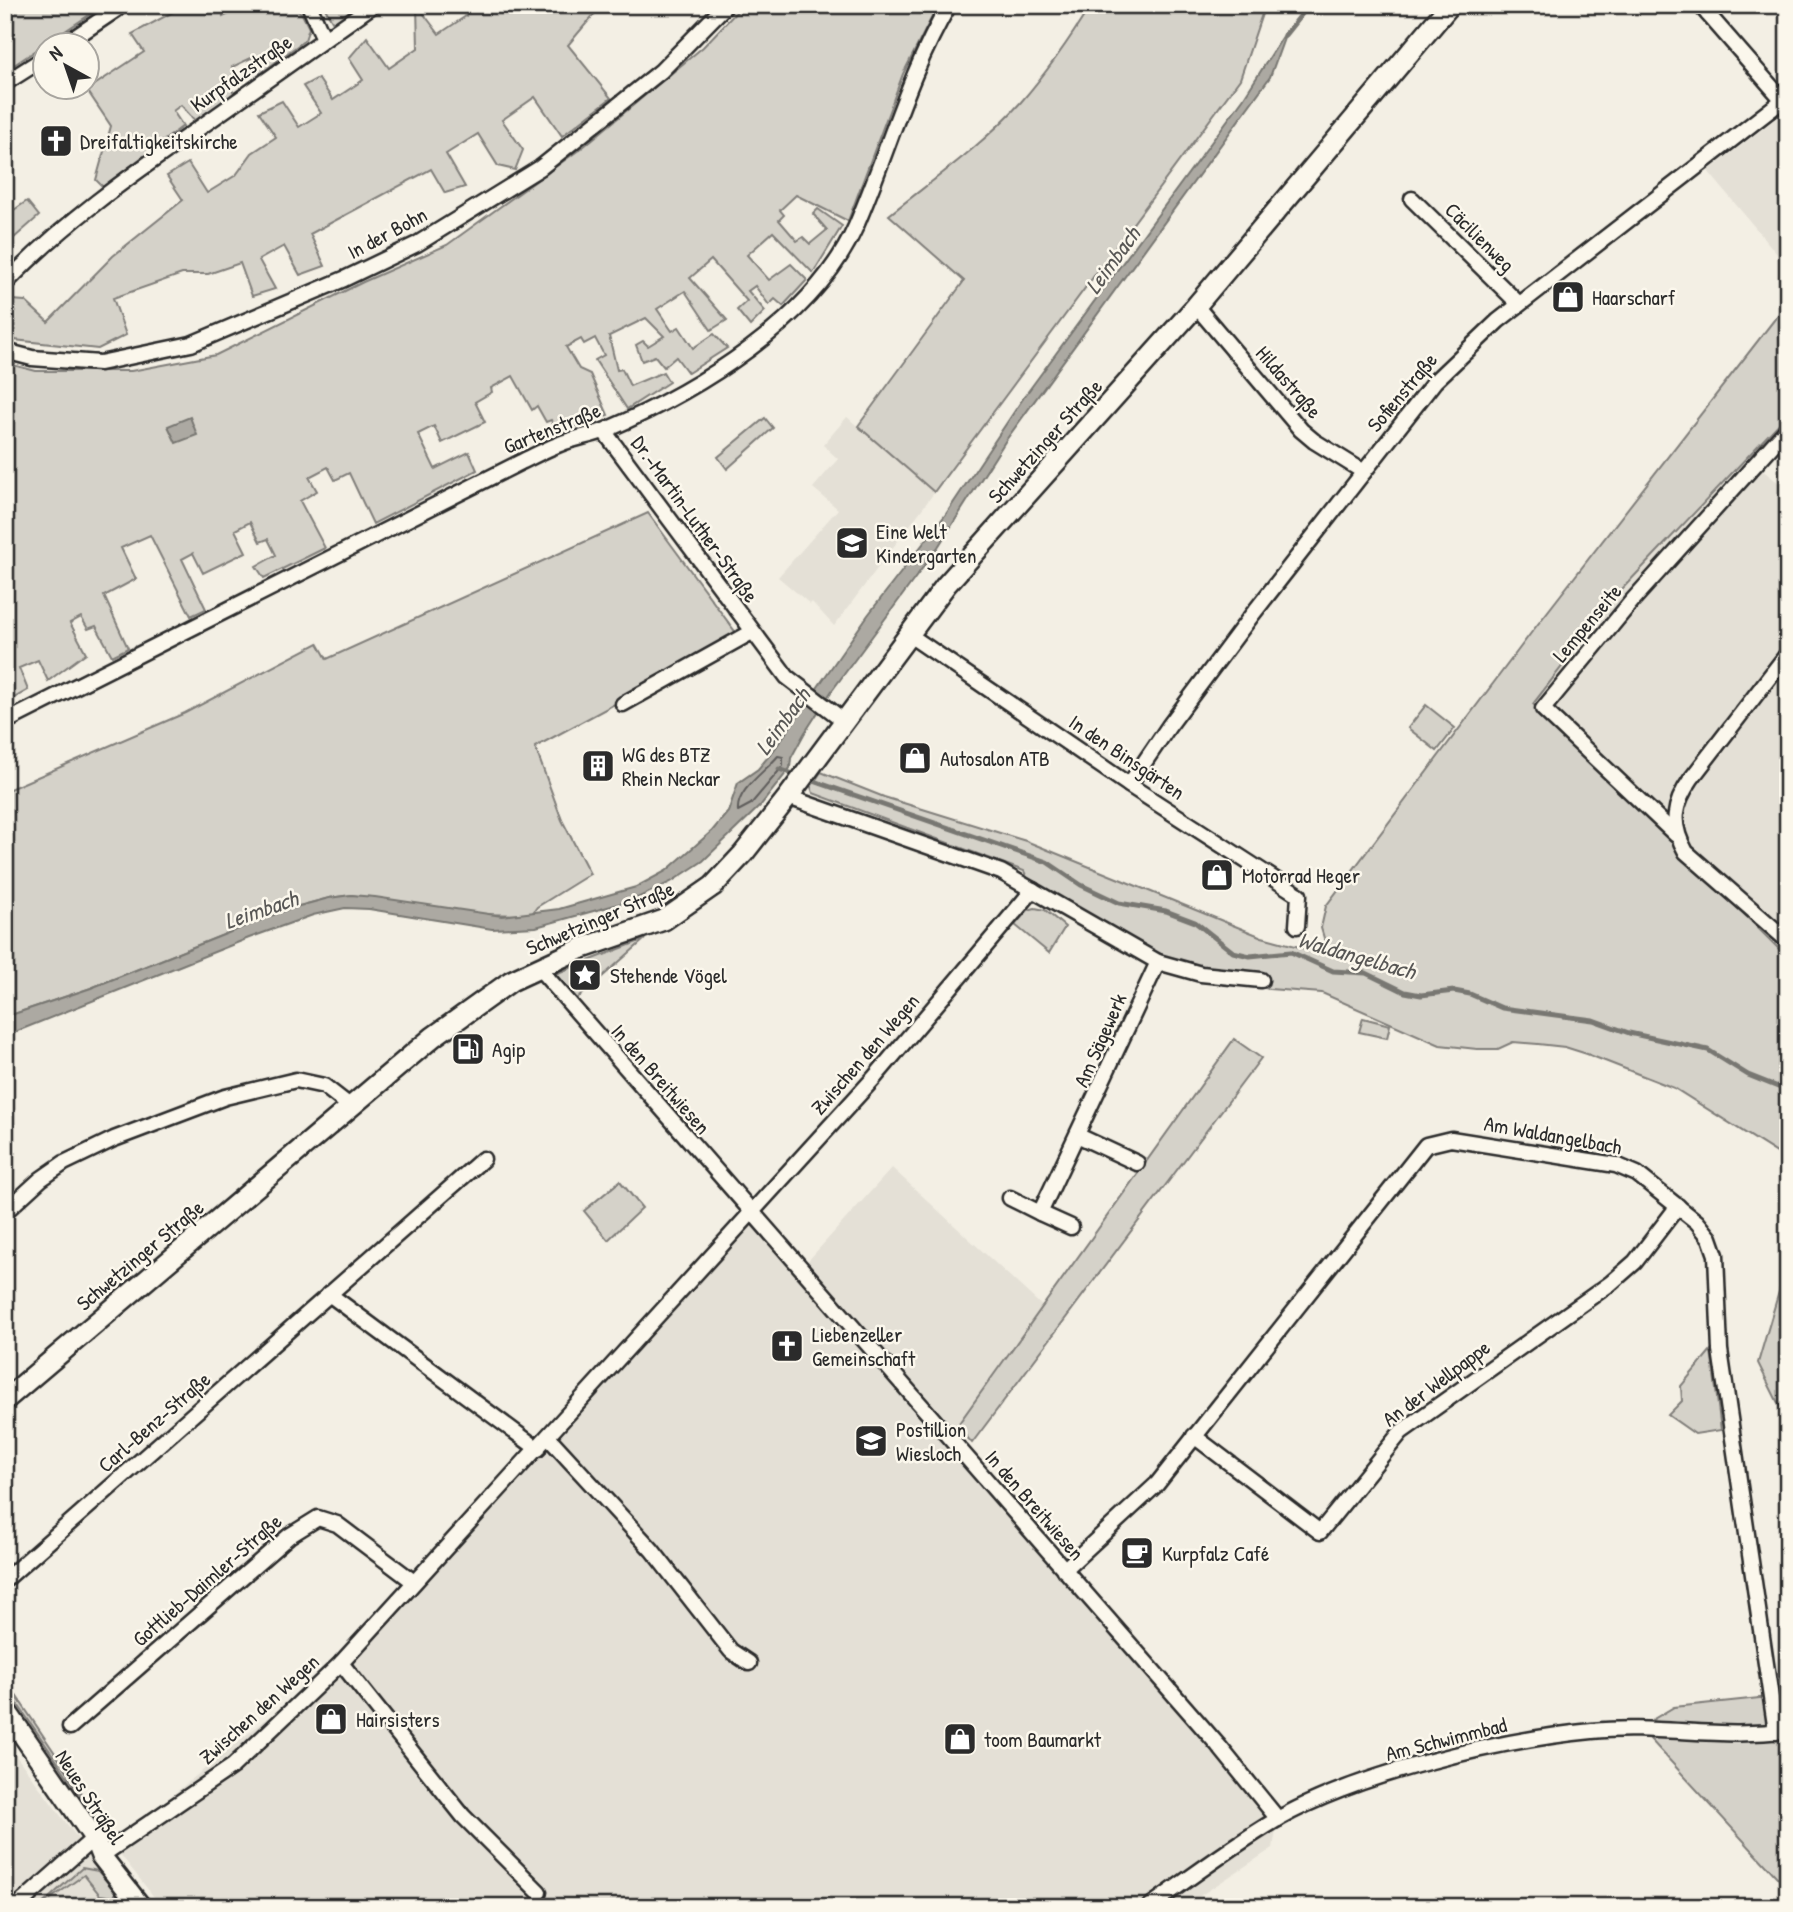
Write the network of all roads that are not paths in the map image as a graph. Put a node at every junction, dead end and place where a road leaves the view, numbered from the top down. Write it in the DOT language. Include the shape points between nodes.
graph roads {
  1 [pos="309,5"];
  2 [pos="373,5"];
  3 [pos="726,5"];
  4 [pos="949,5"];
  5 [pos="1450,5"];
  6 [pos="1709,8"];
  7 [pos="117,9"];
  8 [pos="83,32"];
  9 [pos="324,40"];
  10 [pos="32,66"];
  11 [pos="5,83"];
  12 [pos="1785,103"];
  13 [pos="1412,199"];
  14 [pos="5,284"];
  15 [pos="1519,304"];
  16 [pos="1196,306"];
  17 [pos="5,351"];
  18 [pos="1788,428"];
  19 [pos="604,431"];
  20 [pos="1364,472"];
  21 [pos="752,632"];
  22 [pos="908,634"];
  23 [pos="1788,653"];
  24 [pos="624,704"];
  25 [pos="844,720"];
  26 [pos="5,722"];
  27 [pos="1129,785"];
  28 [pos="791,793"];
  29 [pos="1676,835"];
  30 [pos="1033,890"];
  31 [pos="1297,926"];
  32 [pos="1788,941"];
  33 [pos="1158,962"];
  34 [pos="538,967"];
  35 [pos="1261,980"];
  36 [pos="351,1107"];
  37 [pos="1079,1136"];
  38 [pos="482,1159"];
  39 [pos="1137,1163"];
  40 [pos="1010,1198"];
  41 [pos="1678,1206"];
  42 [pos="5,1212"];
  43 [pos="1041,1213"];
  44 [pos="752,1214"];
  45 [pos="1071,1227"];
  46 [pos="328,1294"];
  47 [pos="5,1400"];
  48 [pos="1194,1437"];
  49 [pos="549,1438"];
  50 [pos="538,1449"];
  51 [pos="1064,1570"];
  52 [pos="5,1580"];
  53 [pos="414,1582"];
  54 [pos="341,1663"];
  55 [pos="748,1663"];
  56 [pos="5,1709"];
  57 [pos="70,1727"];
  58 [pos="1782,1731"];
  59 [pos="1278,1819"];
  60 [pos="97,1847"];
  61 [pos="539,1892"];
  62 [pos="16,1907"];
  63 [pos="141,1907"];
  64 [pos="1149,1907"];
  1 -- 9 [label="street"];
  2 -- 9 [label="street, Kurpfalzstraße"];
  3 -- 17 [label="street, In der Bohn" via="662,71 540,168 417,244 369,268 191,344 100,363 32,358"];
  4 -- 19 [label="street, Gartenstraße" via="912,77 855,228 812,296 703,379"];
  5 -- 16 [label="street, Schwetzinger Straße"];
  6 -- 12 [label="street"];
  7 -- 8 [label="street"];
  9 -- 14 [label="street, Kurpfalzstraße" via="73,220"];
  10 -- 11 [label="street"];
  12 -- 15 [label="street, Sofienstraße"];
  13 -- 15 [label="street, Cäcilienweg"];
  15 -- 20 [label="street, Sofienstraße" via="1435,381"];
  16 -- 20 [label="street, Hildastraße" via="1301,430"];
  16 -- 22 [label="street, Schwetzinger Straße" via="946,584"];
  18 -- 29 [label="street, Lempenseite" via="1632,601 1543,709"];
  19 -- 21 [label="street, Dr.-Martin-Luther-Straße"];
  19 -- 26 [label="street, Gartenstraße" via="509,467"];
  20 -- 27 [label="street, Sofienstraße" via="1168,726"];
  21 -- 24 [label="street, Dr.-Martin-Luther-Straße"];
  21 -- 25 [label="street, Dr.-Martin-Luther-Straße" via="799,688"];
  22 -- 25 [label="street, Schwetzinger Straße"];
  22 -- 27 [label="street, In den Binsgärten"];
  23 -- 29 [label="street" via="1678,797"];
  25 -- 28 [label="street, Schwetzinger Straße"];
  27 -- 31 [label="street, In den Binsgärten" via="1299,895"];
  28 -- 30 [label="street" via="1001,872"];
  28 -- 34 [label="street, Schwetzinger Straße" via="743,854 686,908"];
  29 -- 32 [label="street, Lempenseite" via="1686,852"];
  30 -- 33 [label="street"];
  30 -- 44 [label="street, Zwischen den Wegen"];
  33 -- 35 [label="street" via="1201,974"];
  33 -- 37 [label="street, Am Sägewerk"];
  34 -- 36 [label="street, Schwetzinger Straße" via="484,999"];
  34 -- 44 [label="street, In den Breitwiesen"];
  36 -- 42 [label="street" via="324,1086 296,1080 237,1093 64,1163"];
  36 -- 47 [label="street, Schwetzinger Straße"];
  37 -- 39 [label="street"];
  37 -- 43 [label="street, Am Sägewerk"];
  38 -- 46 [label="street, Carl-Benz-Straße"];
  40 -- 43 [label="street"];
  41 -- 48 [label="street, Am Waldangelbach" via="1637,1174 1616,1166 1451,1139 1432,1142 1420,1149"];
  41 -- 48 [label="street, An der Wellpappe" via="1635,1262 1611,1283 1401,1432 1320,1532"];
  41 -- 58 [label="street, Am Waldangelbach" via="1710,1238 1716,1255 1720,1350"];
  43 -- 45 [label="street"];
  44 -- 49 [label="street, Zwischen den Wegen"];
  44 -- 51 [label="street, In den Breitwiesen"];
  46 -- 50 [label="street"];
  46 -- 52 [label="street, Carl-Benz-Straße"];
  48 -- 51 [label="street, Am Waldangelbach" via="1148,1494"];
  49 -- 50 [label="street, Zwischen den Wegen"];
  49 -- 55 [label="street" via="652,1550 731,1651"];
  50 -- 53 [label="street, Zwischen den Wegen"];
  51 -- 59 [label="street, In den Breitwiesen"];
  53 -- 54 [label="street, Zwischen den Wegen"];
  53 -- 57 [label="street, Gottlieb-Daimler-Straße" via="337,1524 318,1518 289,1536"];
  54 -- 60 [label="street, Zwischen den Wegen" via="233,1766"];
  54 -- 61 [label="street, Zwischen den Wegen" via="463,1816"];
  56 -- 60 [label="street, Neues Sträßel"];
  58 -- 59 [label="street, Am Schwimmbad" via="1738,1734 1632,1728 1515,1743 1386,1776"];
  59 -- 64 [label="street, Am Schwimmbad"];
  60 -- 62 [label="street, Zwischen den Wegen"];
  60 -- 63 [label="street, Neues Sträßel"];
}
